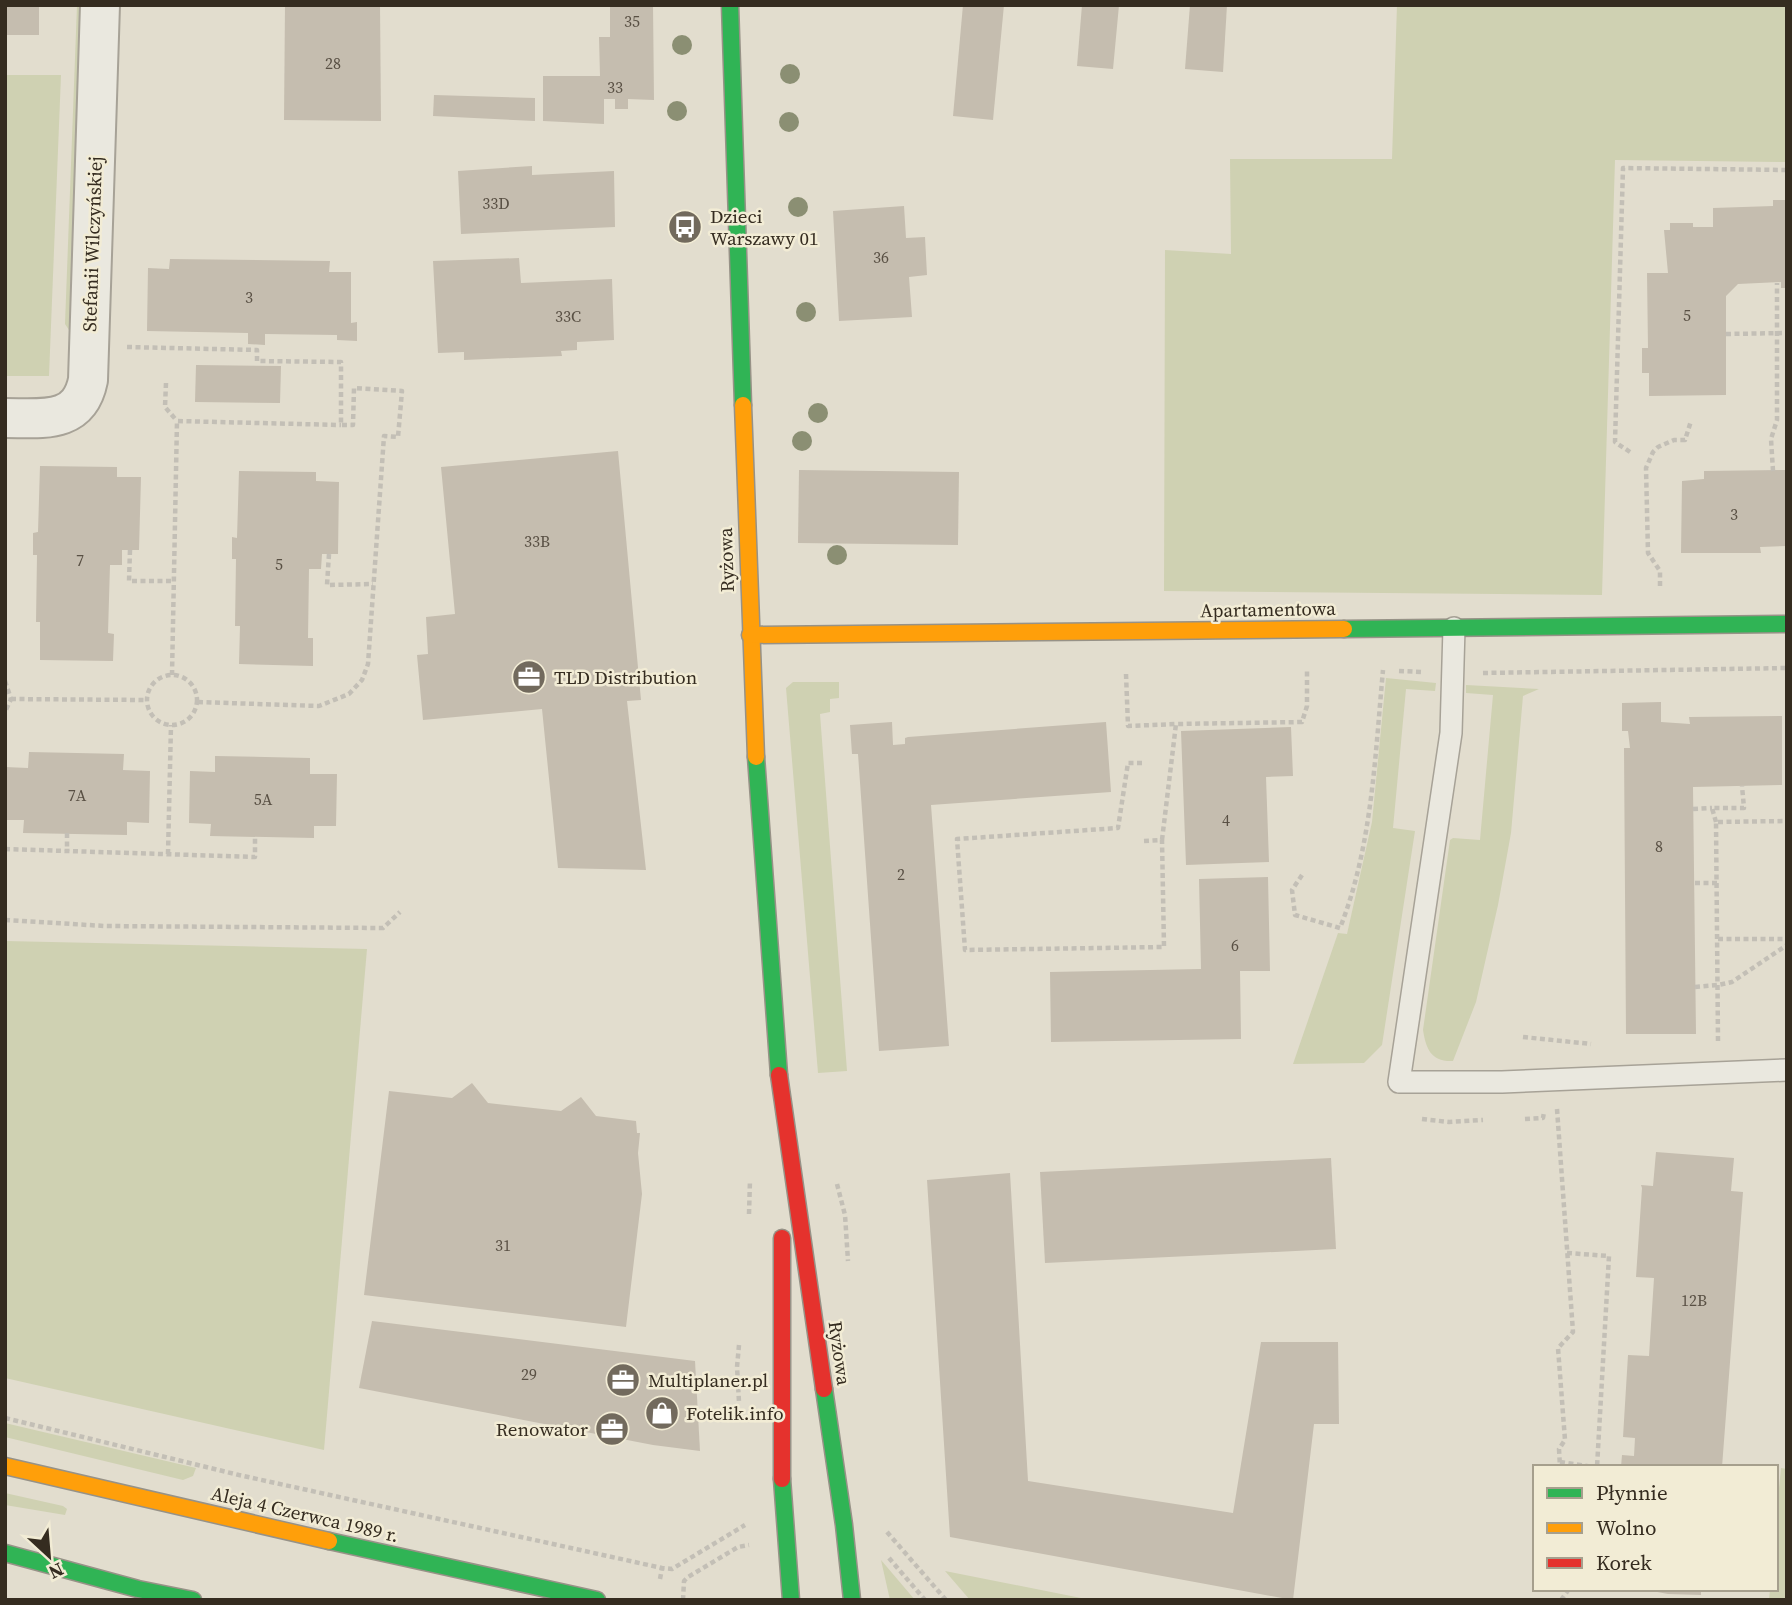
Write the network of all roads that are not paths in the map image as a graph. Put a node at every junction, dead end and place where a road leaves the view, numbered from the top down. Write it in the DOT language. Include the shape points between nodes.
graph roads {
  1 [pos="100,5"];
  2 [pos="730,5"];
  3 [pos="5,418"];
  4 [pos="1787,624"];
  5 [pos="1454,628"];
  6 [pos="750,635"];
  7 [pos="1787,1070"];
  8 [pos="783,1113"];
  9 [pos="5,1466"];
  10 [pos="5,1553"];
  11 [pos="193,1600"];
  12 [pos="597,1600"];
  13 [pos="791,1600"];
  14 [pos="852,1600"];
  1 -- 3 [label="street, Stefanii Wilczyńskiej" via="88,380 76,407 67,413"];
  2 -- 6 [label="street, Ryżowa"];
  4 -- 5 [label="street, Apartamentowa"];
  5 -- 6 [label="street, Apartamentowa"];
  5 -- 7 [label="lane" via="1451,733 1399,1082"];
  6 -- 8 [label="street, Ryżowa"];
  8 -- 13 [label="street, Ryżowa" via="782,1493"];
  8 -- 14 [label="street, Ryżowa"];
  9 -- 12 [label="street, Aleja 4 Czerwca 1989 r."];
  10 -- 11 [label="street"];
}
